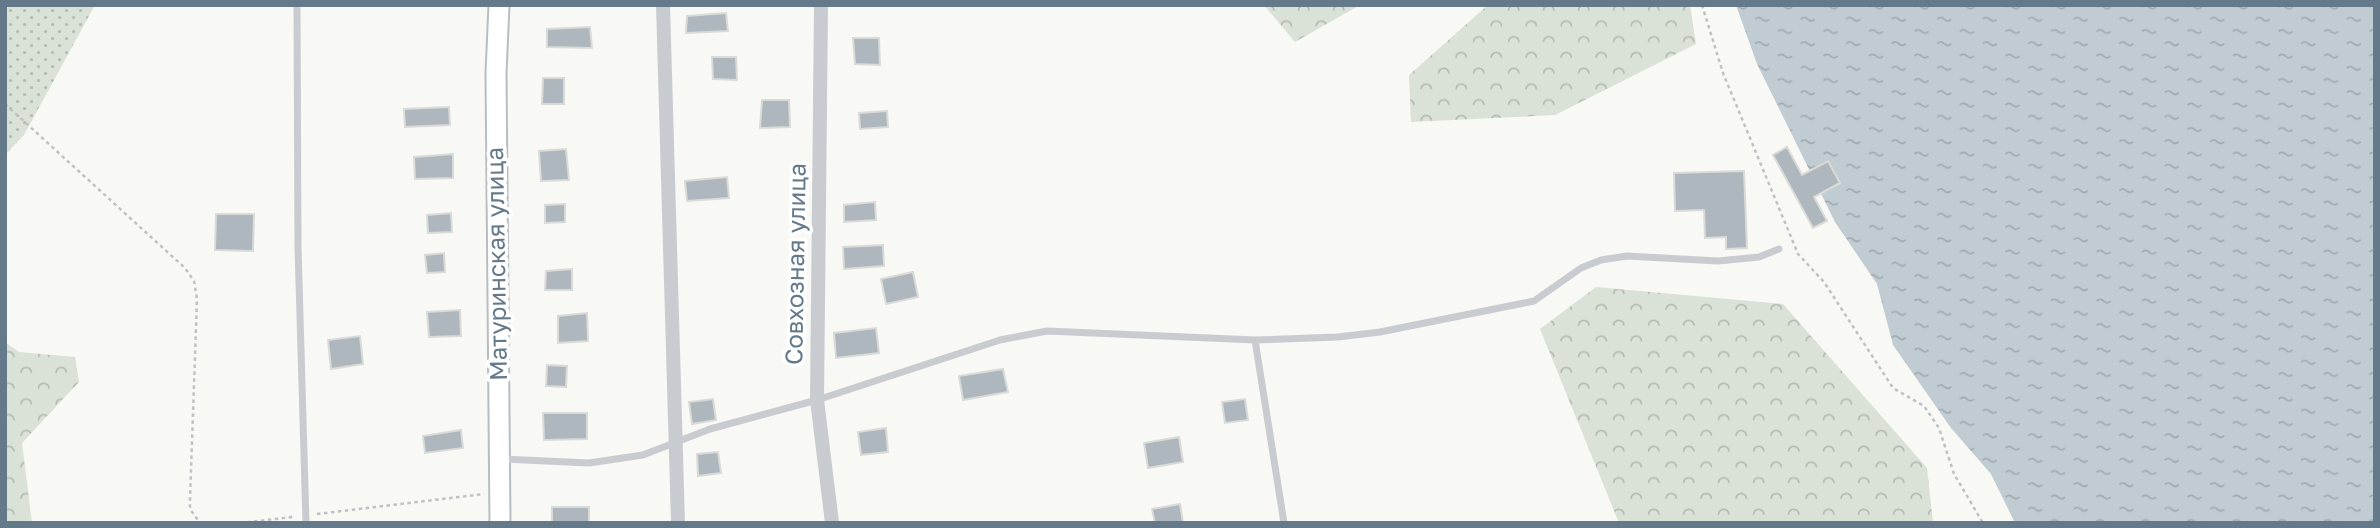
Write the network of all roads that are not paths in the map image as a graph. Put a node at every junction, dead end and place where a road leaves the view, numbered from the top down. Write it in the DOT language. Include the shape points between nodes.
graph roads {
  1 [pos="297,5"];
  2 [pos="499,5"];
  3 [pos="663,5"];
  4 [pos="821,5"];
  5 [pos="1779,249"];
  6 [pos="1255,340"];
  7 [pos="817,401"];
  8 [pos="677,444"];
  9 [pos="500,459"];
  10 [pos="306,519"];
  11 [pos="500,523"];
  12 [pos="678,523"];
  13 [pos="832,523"];
  14 [pos="1284,523"];
  1 -- 10 [label="lane"];
  2 -- 9 [label="street, Матуринская улица"];
  3 -- 8 [label="street"];
  4 -- 7 [label="street, Совхозная улица"];
  5 -- 6 [label="lane" via="1759,257 1718,261 1627,256 1601,260 1581,268 1534,301 1507,308 1380,332"];
  6 -- 7 [label="lane" via="1046,331 1000,341"];
  6 -- 14 [label="lane"];
  7 -- 8 [label="lane" via="710,429"];
  7 -- 13 [label="street, Совхозная улица"];
  8 -- 9 [label="lane" via="643,455 589,463"];
  8 -- 12 [label="street"];
  9 -- 11 [label="street, Матуринская улица"];
}
